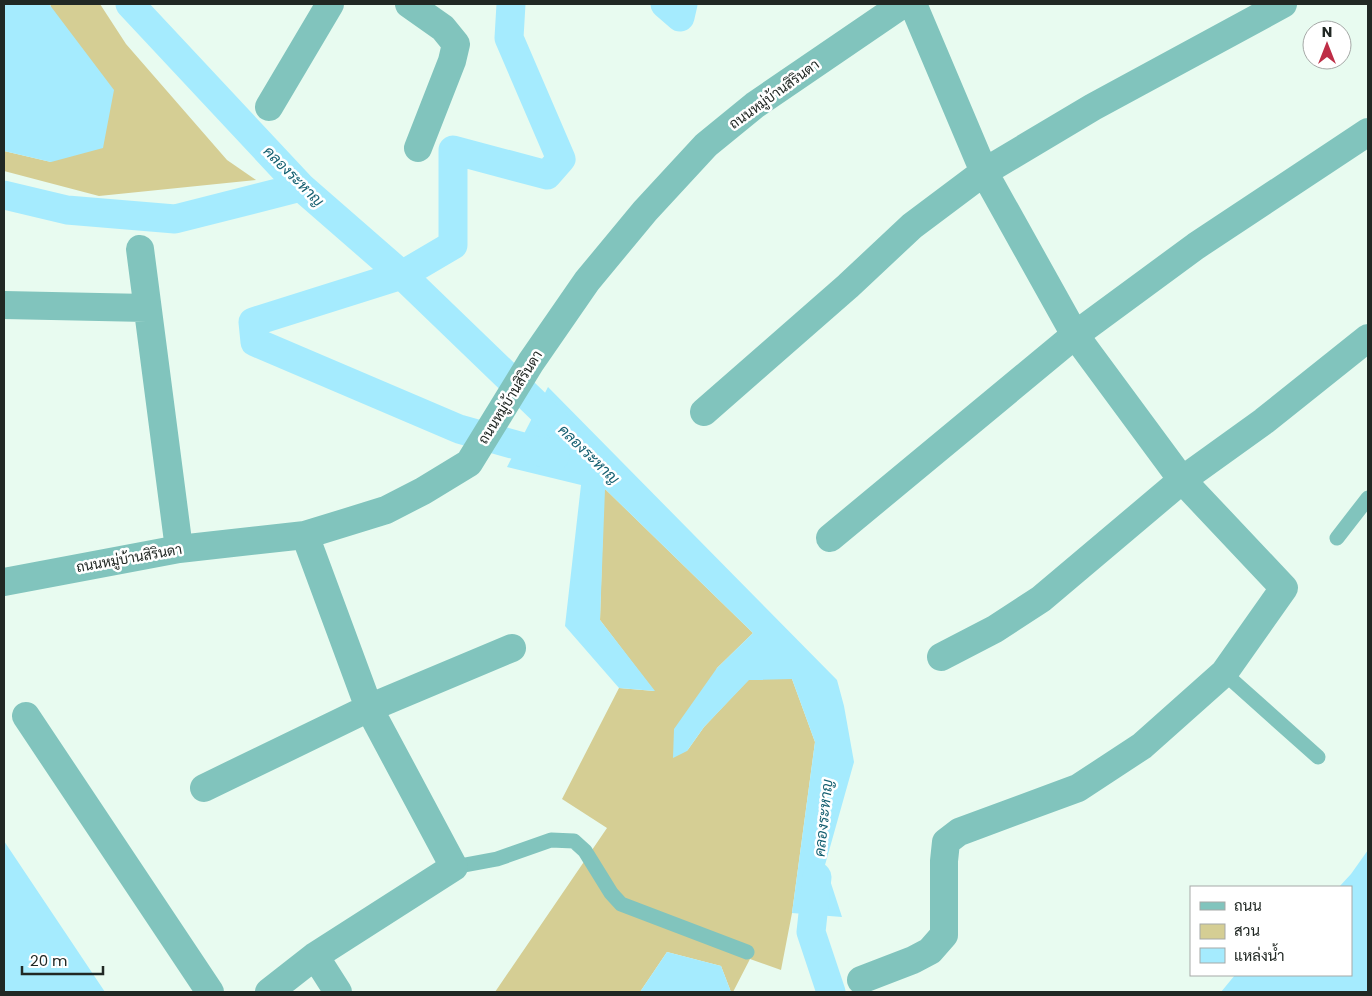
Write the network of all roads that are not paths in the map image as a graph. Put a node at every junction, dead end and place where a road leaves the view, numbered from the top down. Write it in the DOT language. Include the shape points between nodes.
graph roads {
  1 [pos="330,4"];
  2 [pos="409,4"];
  3 [pos="903,4"];
  4 [pos="913,4"];
  5 [pos="1283,4"];
  6 [pos="269,106"];
  7 [pos="1368,132"];
  8 [pos="418,148"];
  9 [pos="984,172"];
  10 [pos="140,249"];
  11 [pos="4,306"];
  12 [pos="147,308"];
  13 [pos="1076,335"];
  14 [pos="1368,338"];
  15 [pos="704,412"];
  16 [pos="1182,480"];
  17 [pos="1368,498"];
  18 [pos="305,535"];
  19 [pos="830,538"];
  20 [pos="1337,538"];
  21 [pos="179,549"];
  22 [pos="4,578"];
  23 [pos="512,648"];
  24 [pos="941,657"];
  25 [pos="1224,673"];
  26 [pos="369,708"];
  27 [pos="26,716"];
  28 [pos="1318,757"];
  29 [pos="204,788"];
  30 [pos="454,867"];
  31 [pos="747,952"];
  32 [pos="315,956"];
  33 [pos="861,980"];
  34 [pos="210,992"];
  35 [pos="270,992"];
  36 [pos="338,992"];
  1 -- 6 [label="street"];
  2 -- 8 [label="street" via="443,28 456,44"];
  3 -- 18 [label="street, ถนนหมู่บ้านสิรินดา" via="755,105 706,145 645,211 587,282 531,362 469,463 386,510"];
  4 -- 9 [label="street"];
  5 -- 9 [label="street" via="1093,107"];
  7 -- 13 [label="street" via="1196,246"];
  9 -- 13 [label="street"];
  9 -- 15 [label="street" via="912,226"];
  10 -- 12 [label="street"];
  11 -- 12 [label="street"];
  12 -- 21 [label="street"];
  13 -- 16 [label="street"];
  13 -- 19 [label="street"];
  14 -- 16 [label="street" via="1264,421"];
  16 -- 24 [label="street" via="1041,599 995,629"];
  16 -- 25 [label="street" via="1284,588"];
  17 -- 20 [label="lane"];
  18 -- 21 [label="street, ถนนหมู่บ้านสิรินดา"];
  18 -- 26 [label="street"];
  21 -- 22 [label="street, ถนนหมู่บ้านสิรินดา"];
  23 -- 26 [label="street"];
  25 -- 28 [label="lane"];
  25 -- 33 [label="street" via="1142,746 1078,788 958,832 946,842 944,935 930,951"];
  26 -- 29 [label="street"];
  26 -- 30 [label="street"];
  27 -- 34 [label="street"];
  30 -- 31 [label="lane" via="497,859 551,840 574,842 585,851 621,904"];
  30 -- 32 [label="street"];
  32 -- 35 [label="street"];
  32 -- 36 [label="street"];
}
